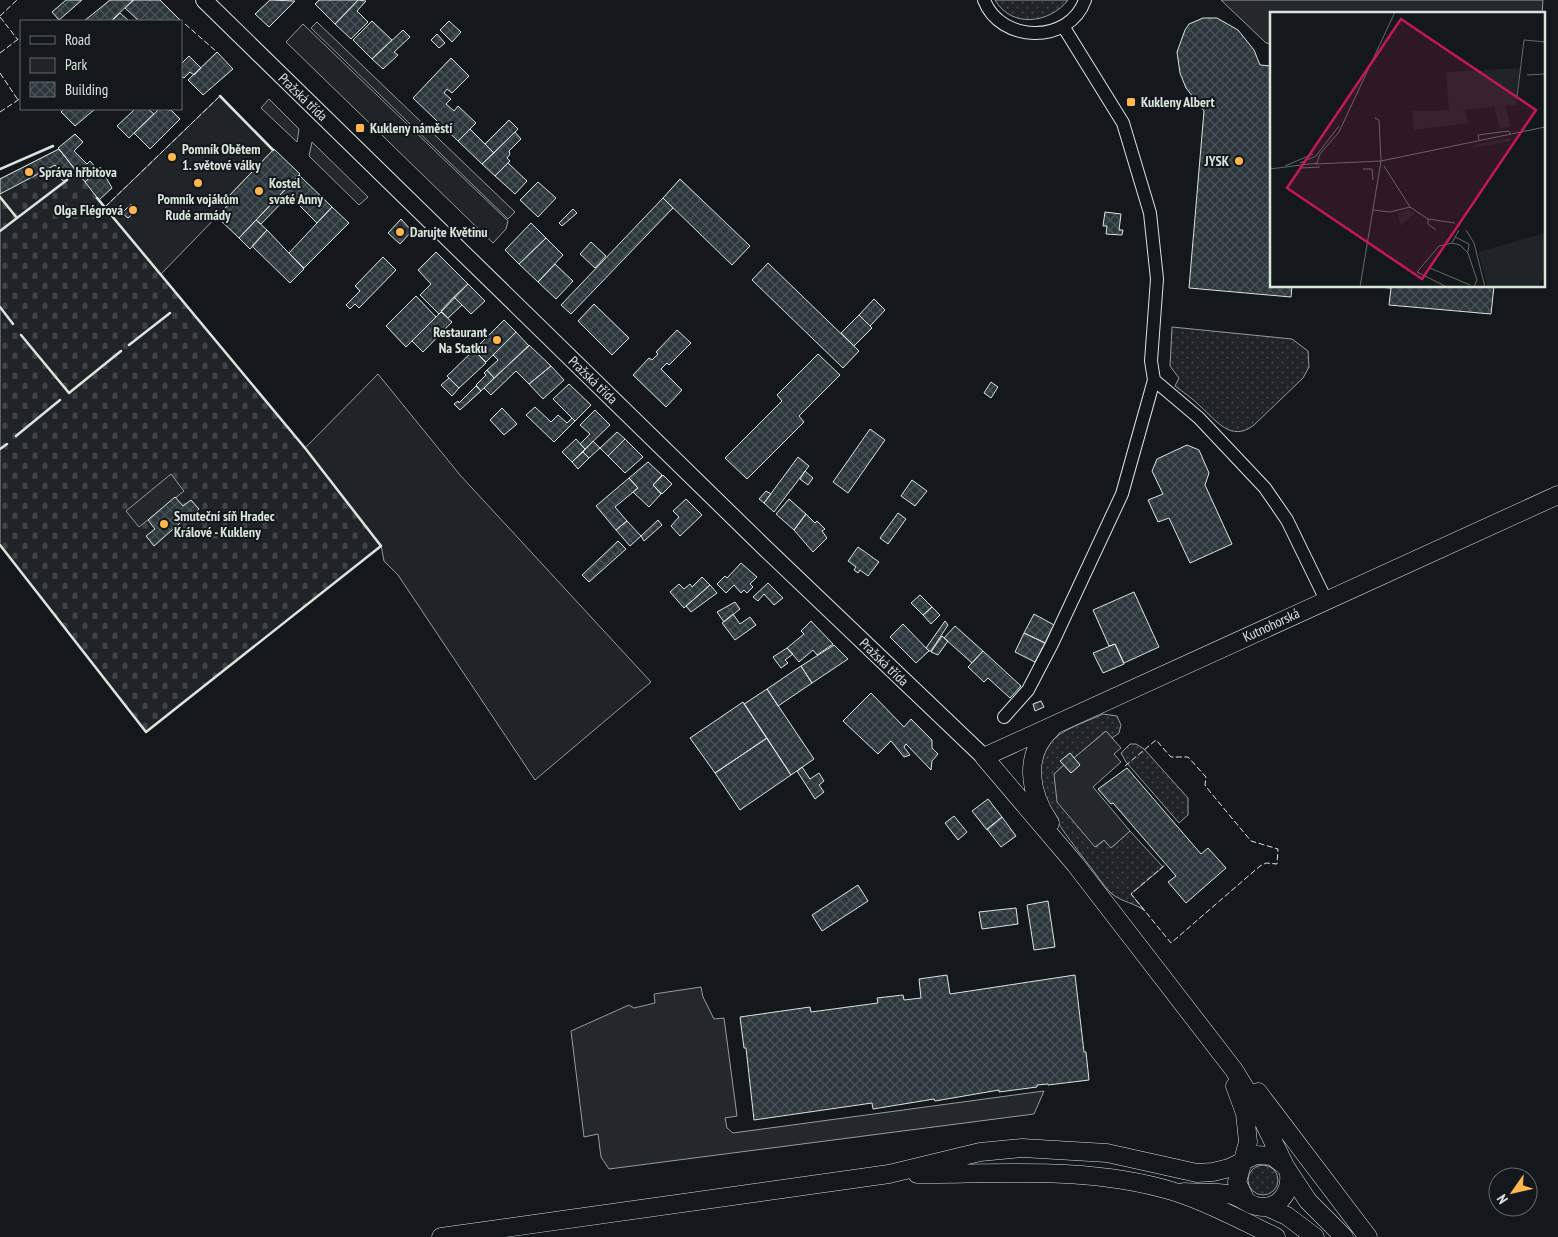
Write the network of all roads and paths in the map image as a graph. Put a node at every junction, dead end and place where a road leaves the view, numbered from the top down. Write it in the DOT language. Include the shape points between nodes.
graph roads {
  1 [pos="204,0"];
  2 [pos="984,0"];
  3 [pos="1085,0"];
  4 [pos="1063,26"];
  5 [pos="1154,380"];
  6 [pos="1558,495"];
  7 [pos="1326,600"];
  8 [pos="1004,717"];
  9 [pos="1063,721"];
  10 [pos="984,757"];
  11 [pos="1075,864"];
  12 [pos="1218,1050"];
  13 [pos="1244,1162"];
  14 [pos="1287,1170"];
  15 [pos="889,1174"];
  16 [pos="1173,1191"];
  17 [pos="1245,1199"];
  18 [pos="1267,1207"];
  19 [pos="441,1237"];
  20 [pos="1276,1237"];
  21 [pos="1315,1237"];
  22 [pos="1344,1237"];
  23 [pos="1368,1237"];
  1 -- 10 [label="street, Pražská třída" via="766,549"];
  2 -- 4 [label="street" via="997,20 1012,30 1046,33"];
  3 -- 4 [label="street" via="1075,17"];
  4 -- 5 [label="street" via="1123,123 1150,213 1157,279 1151,361"];
  5 -- 7 [label="street" via="1199,418 1266,488 1287,520"];
  5 -- 8 [label="street" via="1122,494 1028,690"];
  6 -- 7 [label="main road, Kutnohorská"];
  7 -- 9 [label="main road, Kutnohorská"];
  9 -- 10 [label="main road, Kutnohorská"];
  9 -- 11 [label="main road" via="1038,743 1032,761 1032,780 1042,812"];
  10 -- 11 [label="main road"];
  11 -- 12 [label="main road"];
  12 -- 13 [label="main road" via="1245,1113 1248,1142"];
  12 -- 14 [label="main road" via="1256,1106"];
  12 -- 23 [label="main road" via="1258,1093"];
  13 -- 14 [label="main road" via="1264,1154 1279,1160"];
  13 -- 15 [label="main road" via="1213,1172 1197,1173 1106,1153 1022,1148 980,1152"];
  13 -- 17 [label="main road" via="1237,1182"];
  14 -- 18 [label="main road" via="1290,1183 1283,1198"];
  14 -- 22 [label="main road" via="1308,1201"];
  15 -- 16 [label="main road" via="1055,1173 1141,1183"];
  15 -- 19 [label="main road"];
  16 -- 17 [label="main road" via="1228,1194"];
  16 -- 20 [label="main road"];
  17 -- 18 [label="main road" via="1251,1204"];
  18 -- 21 [label="main road" via="1287,1216"];
}
